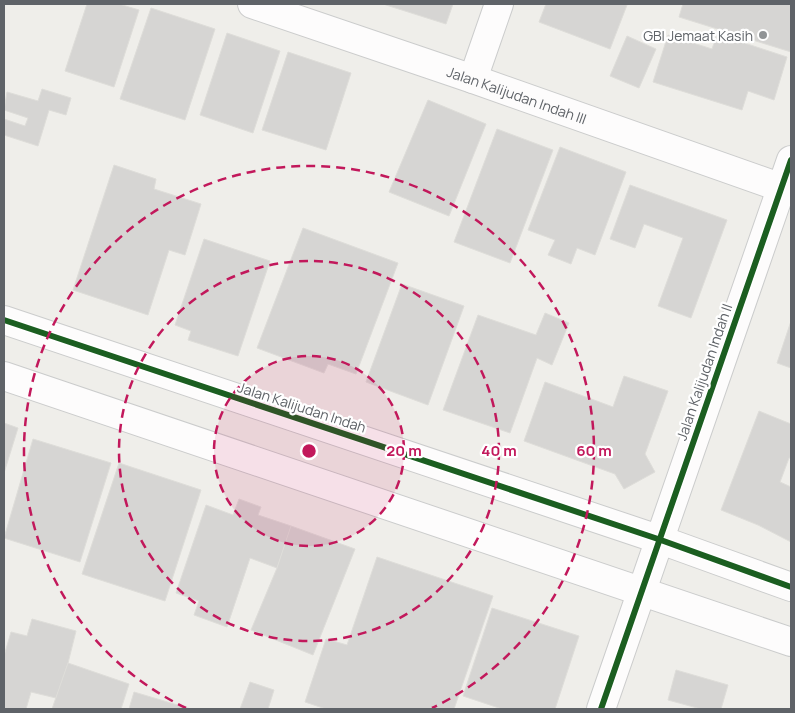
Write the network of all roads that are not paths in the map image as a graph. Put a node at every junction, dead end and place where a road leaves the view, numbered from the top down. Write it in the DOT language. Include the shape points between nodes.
graph roads {
  1 [pos="252,4"];
  2 [pos="499,4"];
  3 [pos="473,78"];
  4 [pos="791,160"];
  5 [pos="782,188"];
  6 [pos="4,320"];
  7 [pos="4,376"];
  8 [pos="658,539"];
  9 [pos="791,587"];
  10 [pos="640,592"];
  11 [pos="791,642"];
  12 [pos="601,709"];
  1 -- 3 [label="street, Jalan Kalijudan Indah III"];
  2 -- 3 [label="street"];
  3 -- 5 [label="street, Jalan Kalijudan Indah III"];
  4 -- 5 [label="street, Jalan Kalijudan Indah II"];
  5 -- 8 [label="street, Jalan Kalijudan Indah II"];
  6 -- 8 [label="street, Jalan Kalijudan Indah"];
  7 -- 10 [label="street"];
  8 -- 9 [label="street, Jalan Kalijudan Indah"];
  8 -- 10 [label="street, Jalan Kalijudan Indah II"];
  10 -- 11 [label="street"];
  10 -- 12 [label="street, Jalan Kalijudan Indah II"];
}
